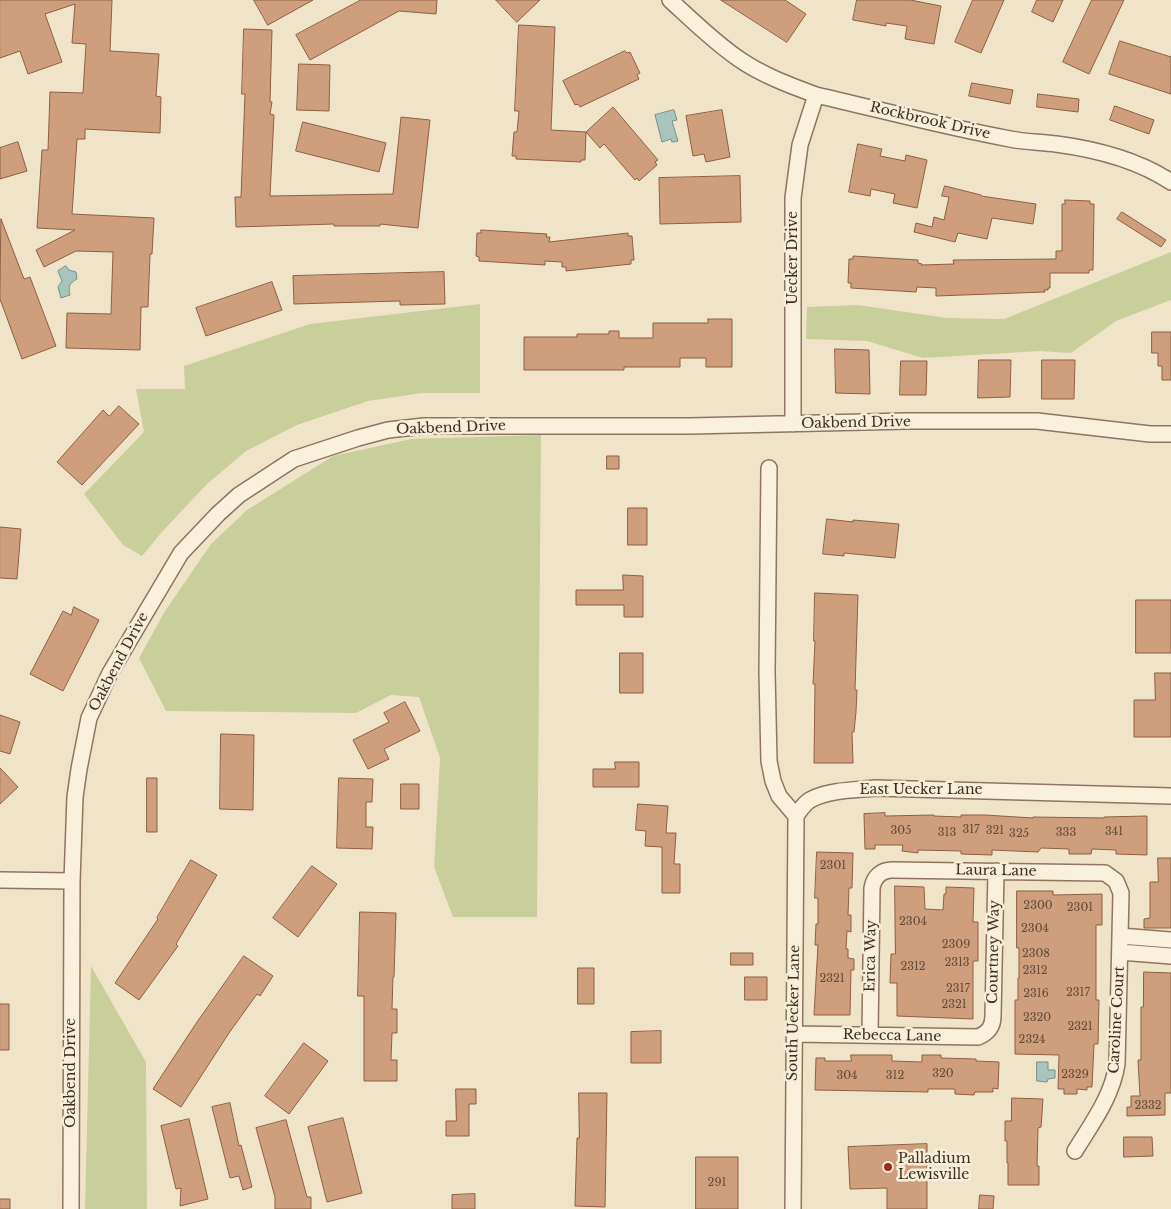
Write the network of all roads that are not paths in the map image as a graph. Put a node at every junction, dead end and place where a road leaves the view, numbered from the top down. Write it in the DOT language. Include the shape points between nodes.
graph roads {
  1 [pos="670,0"];
  2 [pos="816,94"];
  3 [pos="1171,182"];
  4 [pos="792,424"];
  5 [pos="1171,434"];
  6 [pos="769,468"];
  7 [pos="1171,796"];
  8 [pos="796,816"];
  9 [pos="996,871"];
  10 [pos="876,877"];
  11 [pos="0,880"];
  12 [pos="72,881"];
  13 [pos="1116,881"];
  14 [pos="1120,936"];
  15 [pos="1171,940"];
  16 [pos="1120,952"];
  17 [pos="1171,956"];
  18 [pos="988,1032"];
  19 [pos="794,1034"];
  20 [pos="870,1035"];
  21 [pos="1075,1151"];
  22 [pos="70,1209"];
  23 [pos="793,1209"];
  1 -- 2 [label="street, Rockbrook Drive" via="740,59 774,79"];
  2 -- 3 [label="street, Rockbrook Drive" via="1012,140 1073,147 1120,158"];
  2 -- 4 [label="street, Uecker Drive" via="800,145 792,198"];
  4 -- 5 [label="street, Oakbend Drive" via="1037,421"];
  4 -- 12 [label="street, Oakbend Drive" via="424,426 388,430 358,438 294,459 270,473 239,494 181,553 110,673 89,718 79,769"];
  6 -- 8 [label="street" via="769,761 779,796"];
  7 -- 8 [label="street, East Uecker Lane" via="875,788 812,798"];
  8 -- 19 [label="street, South Uecker Lane"];
  9 -- 10 [label="street, Laura Lane" via="886,870"];
  9 -- 13 [label="street, Laura Lane" via="1105,873"];
  9 -- 18 [label="street, Courtney Way" via="993,1022"];
  10 -- 20 [label="street, Erica Way" via="872,888"];
  11 -- 12 [label="street"];
  12 -- 22 [label="street, Oakbend Drive"];
  13 -- 14 [label="street, Caroline Court" via="1121,893"];
  14 -- 15 [label="street"];
  14 -- 16 [label="street, Caroline Court"];
  16 -- 17 [label="street"];
  16 -- 21 [label="street, Caroline Court" via="1115,1076 1107,1098"];
  18 -- 20 [label="street, Rebecca Lane" via="978,1037"];
  19 -- 20 [label="street, Rebecca Lane"];
  19 -- 23 [label="street, South Uecker Lane"];
}
